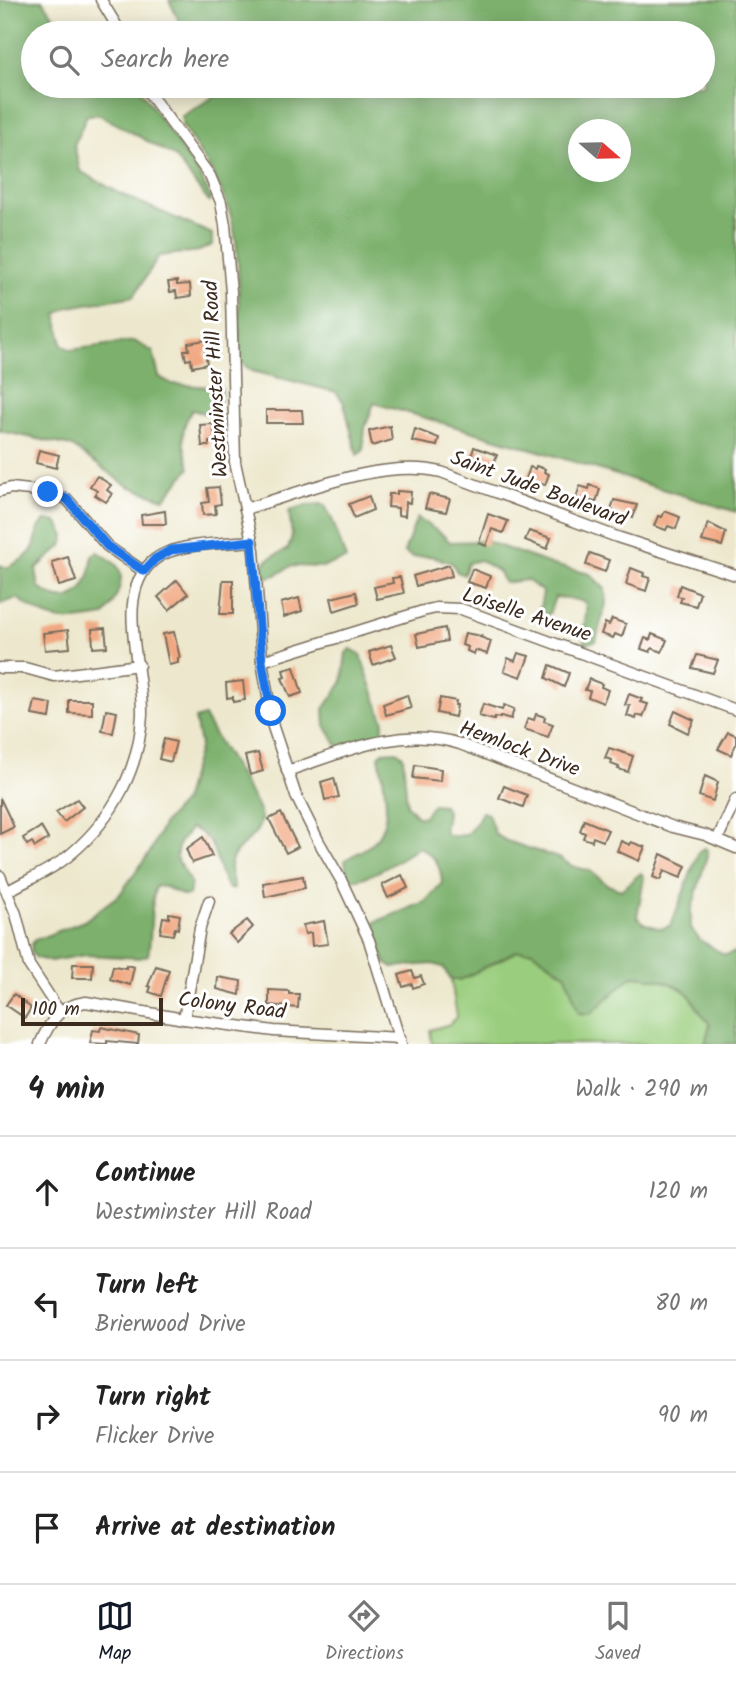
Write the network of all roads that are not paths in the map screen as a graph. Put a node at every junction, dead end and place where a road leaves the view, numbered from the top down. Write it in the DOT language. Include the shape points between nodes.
graph roads {
  1 [pos="101,0"];
  2 [pos="114,21"];
  3 [pos="153,98"];
  4 [pos="0,491"];
  5 [pos="245,509"];
  6 [pos="252,541"];
  7 [pos="144,571"];
  8 [pos="736,575"];
  9 [pos="262,661"];
  10 [pos="139,665"];
  11 [pos="0,668"];
  12 [pos="736,710"];
  13 [pos="287,771"];
  14 [pos="736,799"];
  15 [pos="717,840"];
  16 [pos="736,848"];
  17 [pos="0,876"];
  18 [pos="8,891"];
  19 [pos="209,901"];
  20 [pos="59,1011"];
  21 [pos="184,1019"];
  22 [pos="400,1041"];
  23 [pos="40,1044"];
  1 -- 2 [label="street"];
  3 -- 5 [label="street, Westminster Hill Road" via="210,176 220,202 231,292 235,462"];
  4 -- 7 [label="street" via="48,492 67,499 107,546"];
  5 -- 6 [label="street, Westminster Hill Road"];
  5 -- 8 [label="street, Saint Jude Boulevard" via="371,472 424,469"];
  6 -- 7 [label="street" via="171,550"];
  6 -- 9 [label="street, Westminster Hill Road"];
  7 -- 10 [label="street" via="132,606"];
  9 -- 12 [label="street, Loiselle Avenue" via="422,611 451,608 470,611"];
  9 -- 13 [label="street, Westminster Hill Road" via="273,727"];
  10 -- 11 [label="street" via="54,676 25,668"];
  10 -- 18 [label="street" via="139,740 117,799 70,855"];
  13 -- 15 [label="street, Hemlock Drive" via="387,738 444,740"];
  13 -- 22 [label="street, Westminster Hill Road" via="365,932"];
  14 -- 15 [label="street"];
  15 -- 16 [label="street, Hemlock Drive"];
  17 -- 18 [label="street"];
  18 -- 20 [label="street" via="29,965"];
  19 -- 21 [label="street"];
  20 -- 21 [label="street, Colony Road" via="86,1002"];
  20 -- 23 [label="street"];
  21 -- 22 [label="street, Colony Road"];
}
